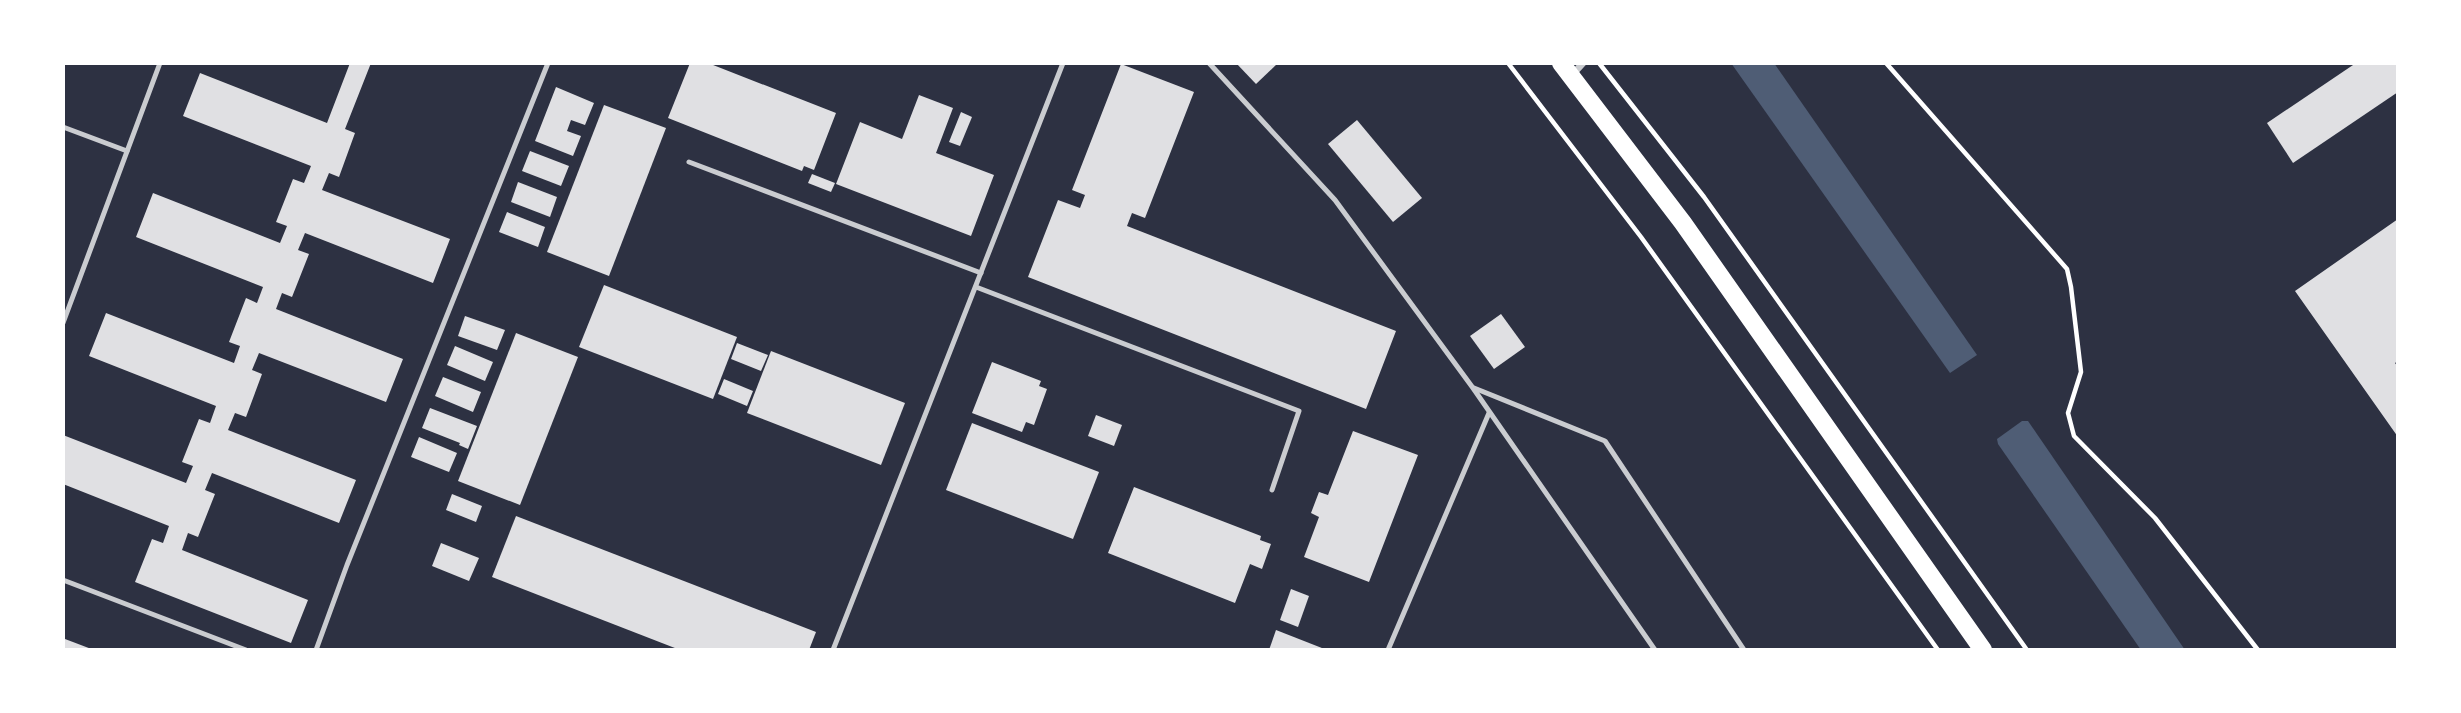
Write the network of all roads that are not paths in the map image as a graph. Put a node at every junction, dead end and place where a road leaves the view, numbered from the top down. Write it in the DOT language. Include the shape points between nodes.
graph roads {
  1 [pos="160,63"];
  2 [pos="548,63"];
  3 [pos="1063,63"];
  4 [pos="1209,63"];
  5 [pos="1572,67"];
  6 [pos="63,127"];
  7 [pos="127,151"];
  8 [pos="689,162"];
  9 [pos="981,273"];
  10 [pos="975,287"];
  11 [pos="63,323"];
  12 [pos="1473,388"];
  13 [pos="1489,413"];
  14 [pos="1272,490"];
  15 [pos="63,580"];
  16 [pos="246,650"];
  17 [pos="316,650"];
  18 [pos="833,650"];
  19 [pos="1388,650"];
  20 [pos="1655,650"];
  21 [pos="1744,650"];
  22 [pos="1983,650"];
  1 -- 7 [label="lane"];
  2 -- 17 [label="lane"];
  3 -- 9 [label="lane"];
  4 -- 12 [label="lane" via="1335,200"];
  5 -- 22 [label="main road"];
  6 -- 7 [label="lane"];
  7 -- 11 [label="lane"];
  8 -- 9 [label="lane"];
  9 -- 10 [label="lane"];
  10 -- 14 [label="lane" via="1299,411"];
  10 -- 18 [label="lane"];
  12 -- 13 [label="lane"];
  12 -- 21 [label="lane" via="1605,441"];
  13 -- 19 [label="lane"];
  13 -- 20 [label="lane"];
  15 -- 16 [label="lane"];
}
